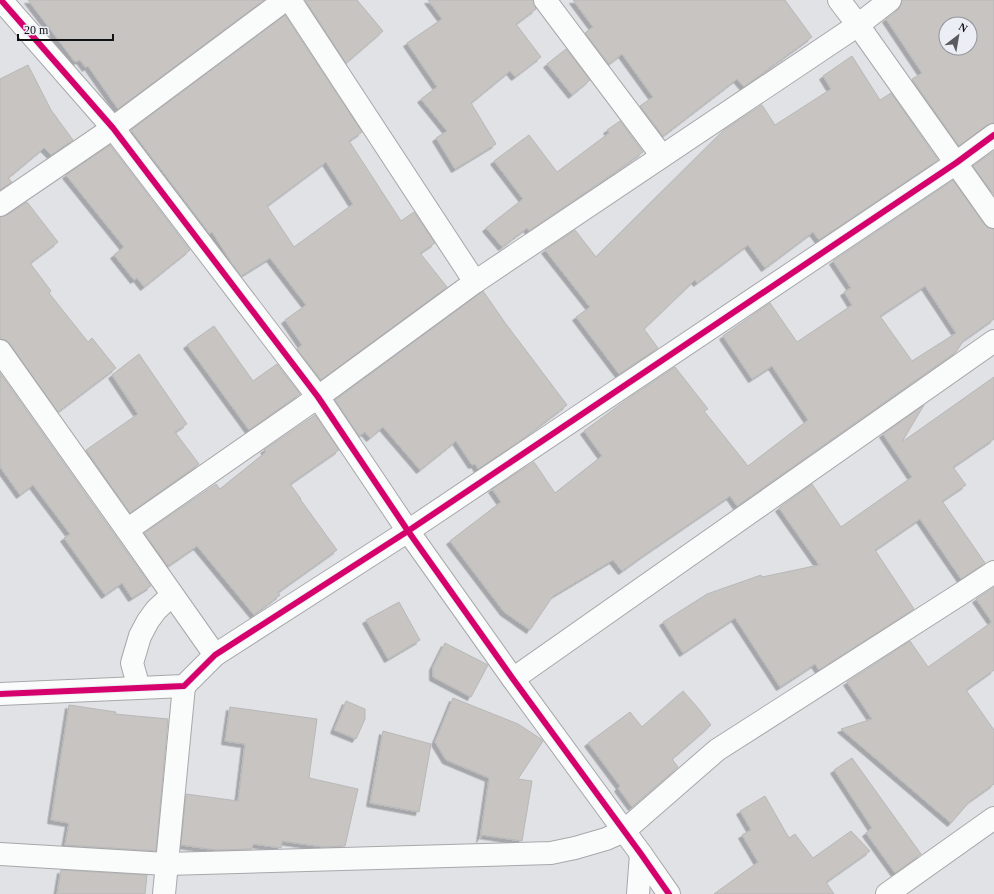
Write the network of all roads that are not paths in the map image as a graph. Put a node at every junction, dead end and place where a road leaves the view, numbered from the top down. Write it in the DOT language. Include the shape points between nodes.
graph roads {
  1 [pos="1,0"];
  2 [pos="284,0"];
  3 [pos="290,0"];
  4 [pos="545,0"];
  5 [pos="839,0"];
  6 [pos="890,0"];
  7 [pos="858,25"];
  8 [pos="113,128"];
  9 [pos="994,135"];
  10 [pos="662,156"];
  11 [pos="956,163"];
  12 [pos="0,205"];
  13 [pos="994,217"];
  14 [pos="475,282"];
  15 [pos="994,341"];
  16 [pos="0,351"];
  17 [pos="318,397"];
  18 [pos="127,530"];
  19 [pos="408,531"];
  20 [pos="994,572"];
  21 [pos="172,595"];
  22 [pos="215,656"];
  23 [pos="513,679"];
  24 [pos="184,686"];
  25 [pos="139,688"];
  26 [pos="0,694"];
  27 [pos="994,818"];
  28 [pos="624,830"];
  29 [pos="0,854"];
  30 [pos="641,854"];
  31 [pos="166,864"];
  32 [pos="164,894"];
  33 [pos="638,894"];
  34 [pos="669,894"];
  35 [pos="887,894"];
  1 -- 8 [label="street"];
  2 -- 8 [label="street"];
  3 -- 14 [label="street"];
  4 -- 10 [label="street"];
  5 -- 7 [label="street"];
  6 -- 7 [label="street"];
  7 -- 10 [label="street"];
  7 -- 11 [label="street"];
  8 -- 12 [label="street"];
  8 -- 17 [label="street"];
  9 -- 11 [label="street"];
  10 -- 14 [label="street"];
  11 -- 13 [label="street"];
  11 -- 19 [label="street"];
  14 -- 17 [label="street"];
  15 -- 23 [label="street"];
  16 -- 18 [label="street"];
  17 -- 18 [label="street"];
  17 -- 19 [label="street"];
  18 -- 21 [label="street"];
  19 -- 22 [label="street"];
  19 -- 23 [label="street"];
  20 -- 28 [label="street" via="717,750"];
  21 -- 22 [label="street"];
  21 -- 25 [label="street" via="156,610 140,636 132,663"];
  22 -- 24 [label="street"];
  23 -- 28 [label="street"];
  24 -- 25 [label="street"];
  24 -- 31 [label="street"];
  25 -- 26 [label="street"];
  27 -- 35 [label="street"];
  28 -- 30 [label="street"];
  28 -- 31 [label="street" via="606,839 551,853"];
  29 -- 31 [label="street"];
  30 -- 33 [label="street"];
  30 -- 34 [label="street"];
  31 -- 32 [label="street"];
}
